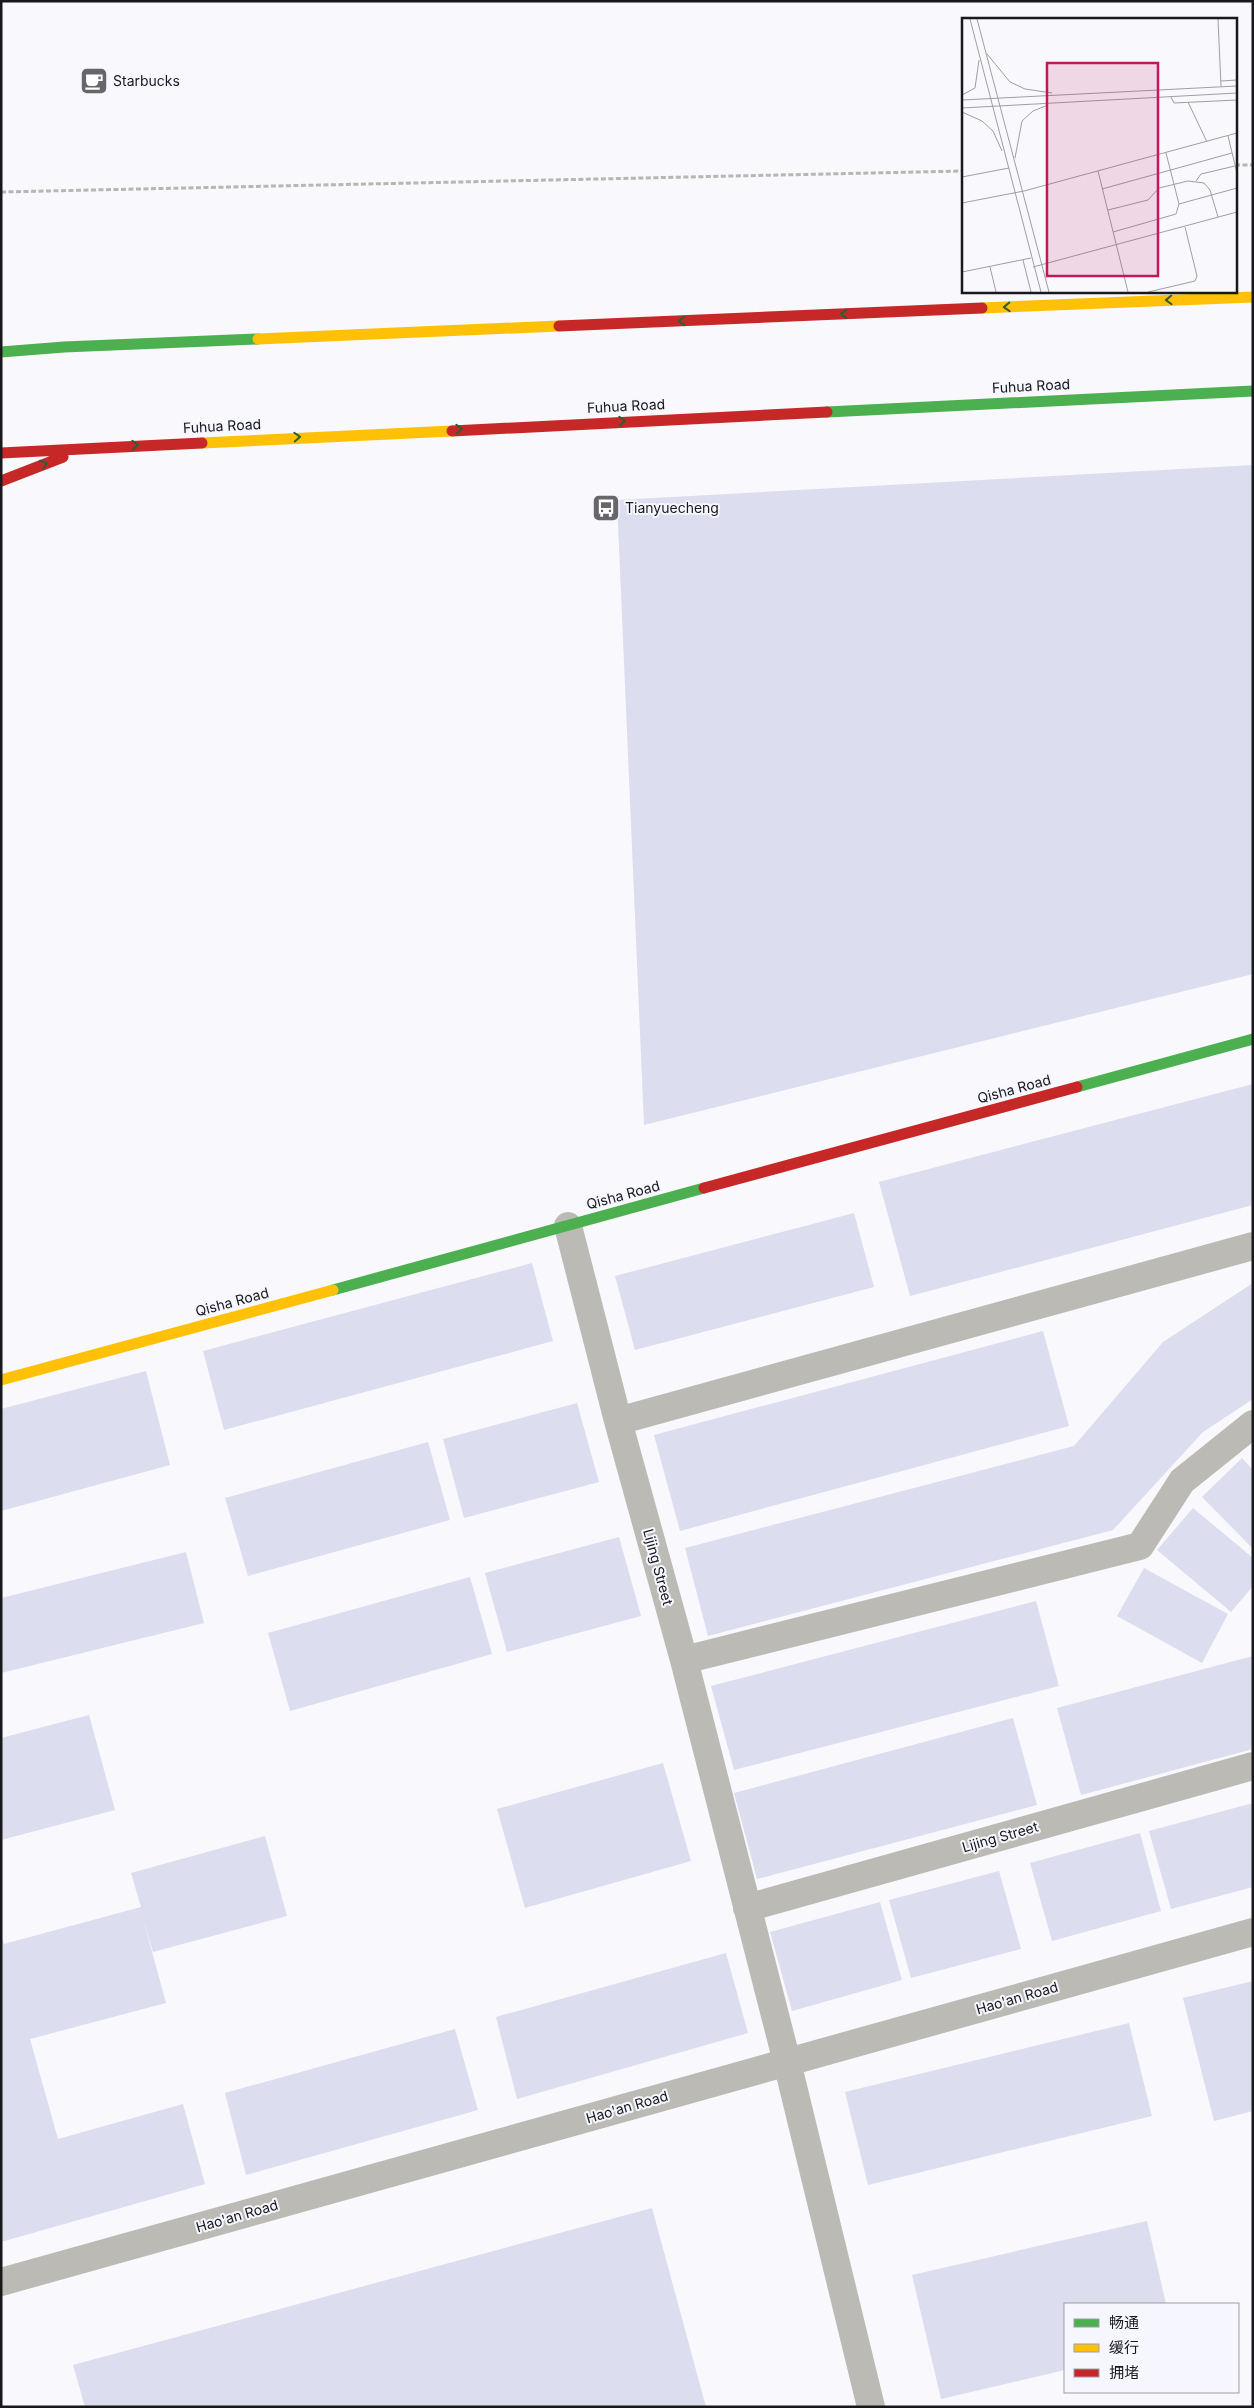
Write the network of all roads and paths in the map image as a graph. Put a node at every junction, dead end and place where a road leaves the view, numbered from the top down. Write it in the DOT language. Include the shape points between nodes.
graph roads {
  1 [pos="1236,165"];
  2 [pos="1253,165"];
  3 [pos="962,171"];
  4 [pos="1,192"];
  5 [pos="1253,297"];
  6 [pos="1,339"];
  7 [pos="64,347"];
  8 [pos="1,352"];
  9 [pos="1253,391"];
  10 [pos="86,448"];
  11 [pos="1,453"];
  12 [pos="1,481"];
  13 [pos="1253,1039"];
  14 [pos="568,1226"];
  15 [pos="1253,1246"];
  16 [pos="1,1380"];
  17 [pos="618,1421"];
  18 [pos="1253,1424"];
  19 [pos="684,1660"];
  20 [pos="1253,1766"];
  21 [pos="747,1908"];
  22 [pos="1253,1932"];
  23 [pos="787,2062"];
  24 [pos="1,2282"];
  25 [pos="871,2407"];
  1 -- 2 [label="path"];
  3 -- 4 [label="path"];
  5 -- 7 [label="main road, one-way"];
  6 -- 7 [label="main road"];
  7 -- 8 [label="main road"];
  10 -- 9 [label="main road, Fuhua Road, one-way"];
  10 -- 11 [label="main road, Fuhua Road"];
  12 -- 10 [label="main road, one-way"];
  13 -- 14 [label="main road, Qisha Road"];
  14 -- 16 [label="main road, Qisha Road"];
  14 -- 17 [label="street, Lijing Street"];
  15 -- 17 [label="street"];
  17 -- 19 [label="street, Lijing Street"];
  18 -- 19 [label="street" via="1182,1481 1140,1546"];
  19 -- 21 [label="street, Lijing Street"];
  20 -- 21 [label="street, Lijing Street"];
  21 -- 23 [label="street, Lijing Street"];
  22 -- 23 [label="street, Hao'an Road"];
  23 -- 24 [label="street, Hao'an Road"];
  23 -- 25 [label="street, Lijing Street"];
}
